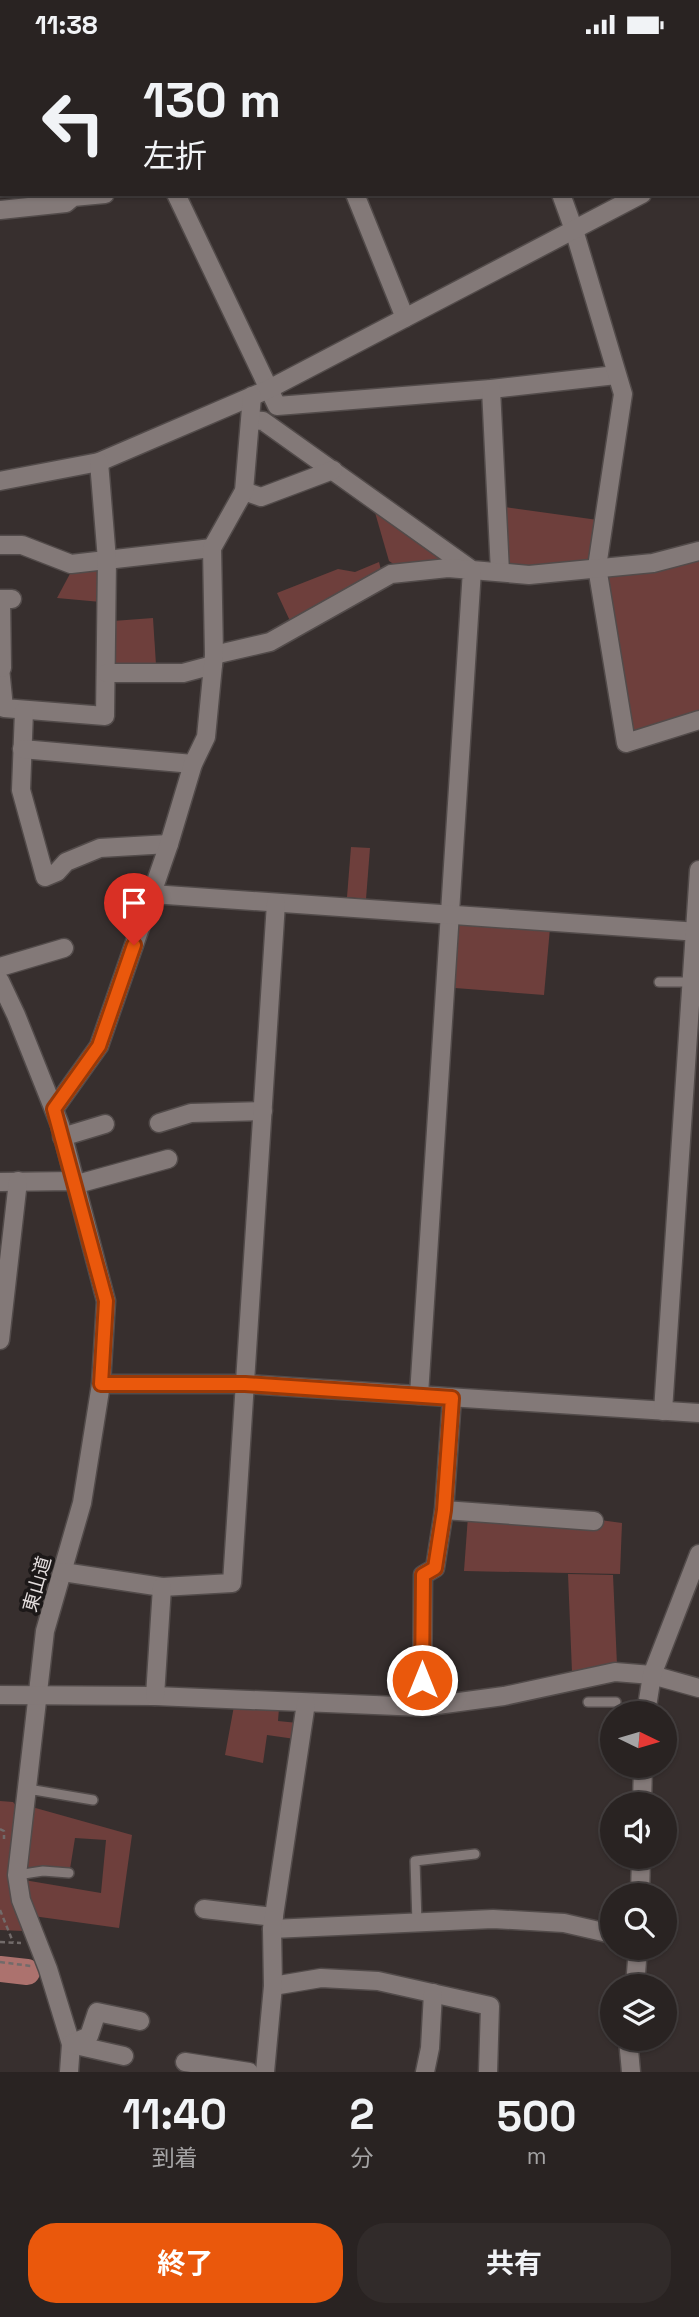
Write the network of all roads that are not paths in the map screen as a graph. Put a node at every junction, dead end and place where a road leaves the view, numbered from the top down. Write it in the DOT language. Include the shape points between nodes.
graph roads {
  1 [pos="84,196"];
  2 [pos="177,196"];
  3 [pos="356,196"];
  4 [pos="562,196"];
  5 [pos="638,196"];
  6 [pos="0,210"];
  7 [pos="574,230"];
  8 [pos="405,319"];
  9 [pos="616,375"];
  10 [pos="491,389"];
  11 [pos="260,393"];
  12 [pos="251,420"];
  13 [pos="99,462"];
  14 [pos="333,470"];
  15 [pos="0,481"];
  16 [pos="244,491"];
  17 [pos="0,545"];
  18 [pos="212,548"];
  19 [pos="699,551"];
  20 [pos="107,560"];
  21 [pos="597,567"];
  22 [pos="472,570"];
  23 [pos="500,572"];
  24 [pos="12,599"];
  25 [pos="213,660"];
  26 [pos="1,668"];
  27 [pos="107,673"];
  28 [pos="24,711"];
  29 [pos="699,720"];
  30 [pos="22,749"];
  31 [pos="193,764"];
  32 [pos="169,844"];
  33 [pos="699,870"];
  34 [pos="152,894"];
  35 [pos="276,903"];
  36 [pos="450,915"];
  37 [pos="697,932"];
  38 [pos="64,948"];
  39 [pos="0,967"];
  40 [pos="0,981"];
  41 [pos="659,982"];
  42 [pos="692,982"];
  43 [pos="54,1109"];
  44 [pos="263,1111"];
  45 [pos="159,1123"];
  46 [pos="105,1124"];
  47 [pos="62,1136"];
  48 [pos="168,1159"];
  49 [pos="18,1181"];
  50 [pos="73,1181"];
  51 [pos="0,1182"];
  52 [pos="0,1340"];
  53 [pos="101,1384"];
  54 [pos="245,1384"];
  55 [pos="419,1395"];
  56 [pos="452,1398"];
  57 [pos="663,1411"];
  58 [pos="699,1413"];
  59 [pos="444,1510"];
  60 [pos="594,1521"];
  61 [pos="699,1554"];
  62 [pos="63,1572"];
  63 [pos="162,1587"];
  64 [pos="652,1675"];
  65 [pos="699,1688"];
  66 [pos="0,1695"];
  67 [pos="38,1695"];
  68 [pos="155,1696"];
  69 [pos="648,1701"];
  70 [pos="588,1702"];
  71 [pos="600,1702"];
  72 [pos="306,1703"];
  73 [pos="422,1707"];
  74 [pos="26,1796"];
  75 [pos="93,1800"];
  76 [pos="475,1854"];
  77 [pos="69,1873"];
  78 [pos="17,1875"];
  79 [pos="204,1909"];
  80 [pos="273,1923"];
  81 [pos="417,1923"];
  82 [pos="600,1931"];
  83 [pos="273,1986"];
  84 [pos="433,1993"];
  85 [pos="140,2021"];
  86 [pos="71,2044"];
  87 [pos="629,2051"];
  88 [pos="124,2056"];
  89 [pos="185,2062"];
  90 [pos="69,2072"];
  91 [pos="249,2072"];
  92 [pos="265,2072"];
  93 [pos="425,2072"];
  94 [pos="488,2072"];
  95 [pos="631,2072"];
  1 -- 6 [label="street" via="66,203"];
  2 -- 11 [label="street"];
  3 -- 8 [label="street"];
  4 -- 7 [label="street"];
  5 -- 7 [label="street"];
  7 -- 8 [label="street"];
  7 -- 9 [label="street"];
  8 -- 11 [label="street"];
  9 -- 10 [label="street"];
  9 -- 21 [label="street" via="623,394"];
  10 -- 11 [label="street" via="277,406"];
  10 -- 23 [label="street"];
  11 -- 12 [label="street"];
  11 -- 13 [label="street"];
  12 -- 14 [label="street" via="263,421"];
  12 -- 16 [label="street"];
  13 -- 15 [label="street"];
  13 -- 20 [label="street"];
  14 -- 16 [label="street" via="261,497"];
  14 -- 22 [label="street"];
  16 -- 18 [label="street"];
  17 -- 20 [label="street" via="22,545 71,564"];
  18 -- 20 [label="street"];
  18 -- 25 [label="street"];
  19 -- 21 [label="street" via="653,563"];
  20 -- 27 [label="street"];
  21 -- 23 [label="street" via="529,575"];
  21 -- 29 [label="street" via="626,743"];
  22 -- 23 [label="street"];
  22 -- 25 [label="street" via="391,573 270,642"];
  22 -- 36 [label="street"];
  24 -- 26 [label="street" via="1,599"];
  25 -- 27 [label="street" via="183,673"];
  25 -- 31 [label="street" via="206,737"];
  26 -- 28 [label="street" via="4,708"];
  27 -- 28 [label="street" via="105,716"];
  28 -- 30 [label="street"];
  30 -- 31 [label="street"];
  30 -- 32 [label="street" via="21,790 46,877 66,862 100,848"];
  31 -- 32 [label="street"];
  32 -- 34 [label="street"];
  33 -- 37 [label="street"];
  34 -- 35 [label="street"];
  34 -- 43 [label="street" via="99,1046"];
  35 -- 36 [label="street"];
  35 -- 44 [label="street"];
  36 -- 37 [label="street"];
  36 -- 55 [label="street"];
  37 -- 42 [label="street"];
  38 -- 39 [label="street"];
  40 -- 43 [label="street, 東山道"];
  41 -- 42 [label="lane"];
  42 -- 57 [label="street"];
  43 -- 47 [label="street, 東山道"];
  44 -- 45 [label="street" via="191,1113"];
  44 -- 54 [label="street"];
  46 -- 47 [label="street"];
  47 -- 50 [label="street, 東山道"];
  48 -- 50 [label="street" via="81,1183"];
  49 -- 50 [label="street"];
  49 -- 51 [label="street"];
  49 -- 52 [label="street"];
  50 -- 53 [label="street, 東山道" via="106,1301"];
  53 -- 54 [label="street"];
  53 -- 62 [label="street, 東山道" via="82,1503"];
  54 -- 55 [label="street"];
  54 -- 63 [label="street" via="232,1583"];
  55 -- 56 [label="street"];
  56 -- 57 [label="street"];
  56 -- 59 [label="street"];
  57 -- 58 [label="street"];
  59 -- 60 [label="street"];
  59 -- 73 [label="street" via="435,1568 423,1575"];
  61 -- 64 [label="street"];
  62 -- 63 [label="street"];
  62 -- 67 [label="street, 東山道" via="46,1631"];
  63 -- 68 [label="street"];
  64 -- 65 [label="street"];
  64 -- 69 [label="street"];
  64 -- 73 [label="street" via="615,1672 503,1696"];
  66 -- 67 [label="street"];
  67 -- 68 [label="street"];
  67 -- 74 [label="street, 東山道"];
  68 -- 72 [label="street"];
  70 -- 71 [label="lane"];
  72 -- 73 [label="street"];
  72 -- 80 [label="street"];
  74 -- 75 [label="lane" via="34,1790"];
  74 -- 78 [label="street, 東山道"];
  76 -- 81 [label="lane" via="415,1861"];
  77 -- 78 [label="lane"];
  78 -- 86 [label="street, 東山道"];
  79 -- 80 [label="street"];
  80 -- 81 [label="street"];
  80 -- 83 [label="street"];
  81 -- 82 [label="street" via="493,1919 564,1923"];
  83 -- 84 [label="street" via="321,1978 377,1981"];
  83 -- 92 [label="street"];
  84 -- 93 [label="street"];
  84 -- 94 [label="street" via="490,2006"];
  85 -- 86 [label="street" via="97,2012 89,2036"];
  86 -- 88 [label="street"];
  86 -- 90 [label="street, 東山道"];
  87 -- 95 [label="street"];
  89 -- 91 [label="street"];
}
